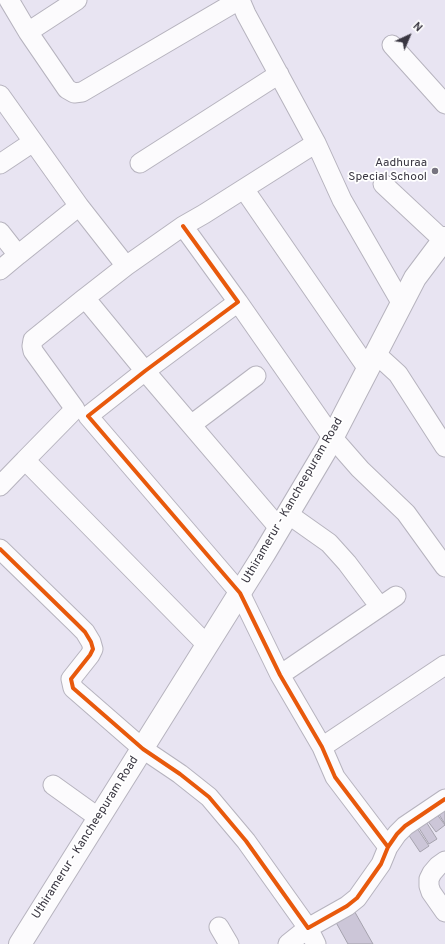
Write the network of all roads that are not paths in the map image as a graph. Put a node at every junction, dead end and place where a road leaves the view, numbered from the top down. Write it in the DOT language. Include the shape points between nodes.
graph roads {
  1 [pos="9,0"];
  2 [pos="77,0"];
  3 [pos="239,0"];
  4 [pos="28,32"];
  5 [pos="392,45"];
  6 [pos="278,74"];
  7 [pos="0,95"];
  8 [pos="445,104"];
  9 [pos="33,142"];
  10 [pos="316,143"];
  11 [pos="0,164"];
  12 [pos="140,164"];
  13 [pos="383,184"];
  14 [pos="244,189"];
  15 [pos="79,206"];
  16 [pos="183,226"];
  17 [pos="0,232"];
  18 [pos="444,239"];
  19 [pos="18,256"];
  20 [pos="126,266"];
  21 [pos="0,270"];
  22 [pos="85,298"];
  23 [pos="238,302"];
  24 [pos="402,304"];
  25 [pos="372,361"];
  26 [pos="145,371"];
  27 [pos="256,376"];
  28 [pos="81,413"];
  29 [pos="192,425"];
  30 [pos="332,437"];
  31 [pos="445,447"];
  32 [pos="31,455"];
  33 [pos="0,486"];
  34 [pos="283,521"];
  35 [pos="0,549"];
  36 [pos="445,567"];
  37 [pos="396,596"];
  38 [pos="235,600"];
  39 [pos="380,607"];
  40 [pos="208,643"];
  41 [pos="445,665"];
  42 [pos="280,674"];
  43 [pos="322,747"];
  44 [pos="142,749"];
  45 [pos="53,785"];
  46 [pos="445,799"];
  47 [pos="99,818"];
  48 [pos="384,856"];
  49 [pos="445,861"];
  50 [pos="445,912"];
  51 [pos="219,927"];
  52 [pos="312,936"];
  53 [pos="20,944"];
  54 [pos="229,944"];
  55 [pos="288,944"];
  1 -- 4 [label="street"];
  2 -- 4 [label="street"];
  3 -- 4 [label="street" via="82,92 74,93 67,89"];
  3 -- 6 [label="street"];
  5 -- 8 [label="street"];
  6 -- 10 [label="street"];
  6 -- 12 [label="street"];
  7 -- 9 [label="street"];
  9 -- 11 [label="street"];
  9 -- 15 [label="street"];
  10 -- 14 [label="street"];
  10 -- 24 [label="street" via="342,200"];
  13 -- 18 [label="street"];
  14 -- 16 [label="street"];
  14 -- 25 [label="street"];
  15 -- 19 [label="street"];
  15 -- 20 [label="street"];
  16 -- 20 [label="street"];
  16 -- 23 [label="street"];
  17 -- 19 [label="street"];
  18 -- 24 [label="main road, Uthiramerur - Kancheepuram Road" via="415,278"];
  19 -- 21 [label="street"];
  20 -- 22 [label="street"];
  22 -- 26 [label="street"];
  22 -- 28 [label="street" via="33,340 32,346"];
  23 -- 26 [label="street"];
  23 -- 30 [label="street"];
  24 -- 25 [label="main road, Uthiramerur - Kancheepuram Road"];
  25 -- 30 [label="main road, Uthiramerur - Kancheepuram Road"];
  25 -- 31 [label="street" via="398,374"];
  26 -- 28 [label="street"];
  26 -- 29 [label="street"];
  27 -- 29 [label="street"];
  28 -- 32 [label="street" via="56,428"];
  28 -- 38 [label="street"];
  29 -- 34 [label="street"];
  30 -- 34 [label="main road, Uthiramerur - Kancheepuram Road"];
  30 -- 36 [label="street" via="360,469 406,513"];
  32 -- 33 [label="street"];
  32 -- 40 [label="street"];
  34 -- 38 [label="main road, Uthiramerur - Kancheepuram Road"];
  34 -- 39 [label="street" via="329,543"];
  35 -- 44 [label="street" via="85,632 93,649 71,679 73,688"];
  37 -- 39 [label="street"];
  38 -- 40 [label="main road, Uthiramerur - Kancheepuram Road"];
  38 -- 42 [label="street"];
  39 -- 42 [label="street"];
  40 -- 44 [label="main road, Uthiramerur - Kancheepuram Road"];
  41 -- 43 [label="street"];
  42 -- 43 [label="street"];
  43 -- 48 [label="street" via="335,777"];
  44 -- 47 [label="main road, Uthiramerur - Kancheepuram Road"];
  44 -- 52 [label="street" via="209,797 246,841"];
  45 -- 47 [label="street"];
  46 -- 48 [label="street" via="405,826"];
  47 -- 53 [label="main road, Uthiramerur - Kancheepuram Road"];
  48 -- 52 [label="street" via="357,898"];
  49 -- 50 [label="street" via="429,879 431,892"];
  51 -- 54 [label="street"];
  52 -- 55 [label="street"];
}
